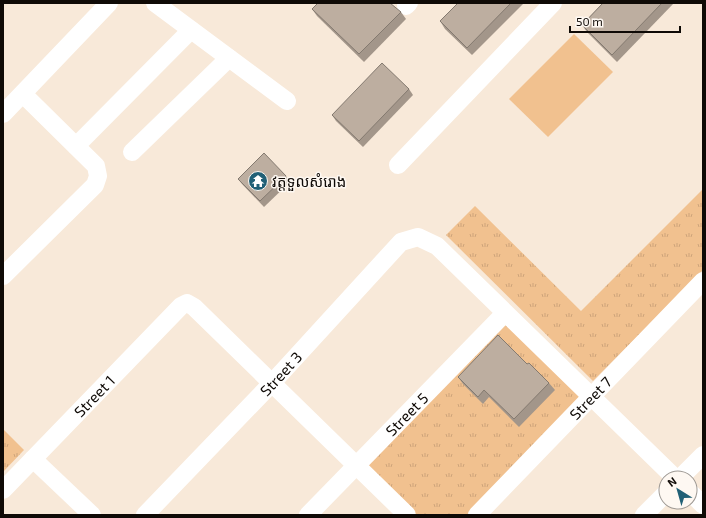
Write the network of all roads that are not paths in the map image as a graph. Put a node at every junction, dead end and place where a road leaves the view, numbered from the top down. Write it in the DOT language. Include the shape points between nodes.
graph roads {
  1 [pos="109,3"];
  2 [pos="155,3"];
  3 [pos="553,3"];
  4 [pos="191,30"];
  5 [pos="229,58"];
  6 [pos="22,94"];
  7 [pos="287,101"];
  8 [pos="3,114"];
  9 [pos="76,146"];
  10 [pos="132,152"];
  11 [pos="398,166"];
  12 [pos="3,276"];
  13 [pos="703,281"];
  14 [pos="505,313"];
  15 [pos="272,383"];
  16 [pos="592,396"];
  17 [pos="703,454"];
  18 [pos="33,459"];
  19 [pos="356,466"];
  20 [pos="667,470"];
  21 [pos="688,470"];
  22 [pos="3,490"];
  23 [pos="658,501"];
  24 [pos="92,515"];
  25 [pos="145,515"];
  26 [pos="308,515"];
  27 [pos="407,515"];
  28 [pos="477,515"];
  29 [pos="644,515"];
  1 -- 6 [label="street"];
  2 -- 4 [label="street"];
  3 -- 11 [label="street"];
  4 -- 5 [label="street"];
  4 -- 9 [label="street"];
  5 -- 7 [label="street"];
  5 -- 10 [label="street"];
  6 -- 8 [label="street"];
  6 -- 9 [label="street"];
  9 -- 12 [label="street" via="96,166 98,176 95,185"];
  13 -- 16 [label="street, Street 7"];
  14 -- 15 [label="street, Street 3" via="437,246 418,237 401,242"];
  14 -- 16 [label="street"];
  14 -- 19 [label="street, Street 5"];
  15 -- 18 [label="street, Street 1" via="187,302"];
  15 -- 19 [label="street"];
  15 -- 25 [label="street, Street 3"];
  16 -- 20 [label="street"];
  16 -- 28 [label="street, Street 7"];
  17 -- 21 [label="street"];
  18 -- 22 [label="street, Street 1"];
  18 -- 24 [label="street"];
  19 -- 26 [label="street, Street 5"];
  19 -- 27 [label="street"];
  23 -- 29 [label="street"];
}
